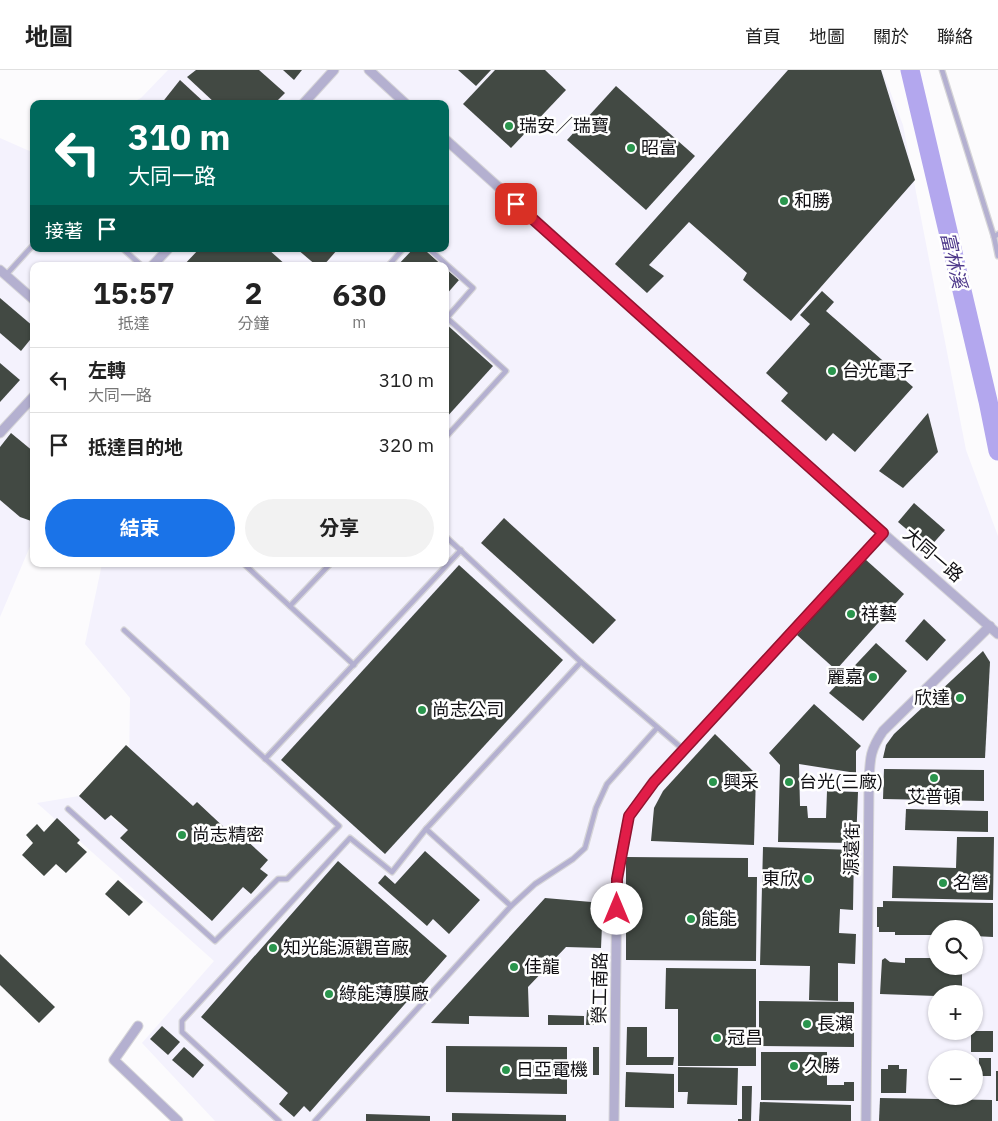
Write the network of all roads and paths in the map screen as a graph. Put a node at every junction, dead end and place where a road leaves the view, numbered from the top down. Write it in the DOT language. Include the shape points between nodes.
graph roads {
  1 [pos="334,70"];
  2 [pos="369,70"];
  3 [pos="942,70"];
  4 [pos="307,100"];
  5 [pos="402,100"];
  6 [pos="449,143"];
  7 [pos="996,236"];
  8 [pos="30,248"];
  9 [pos="126,252"];
  10 [pos="165,252"];
  11 [pos="400,252"];
  12 [pos="432,252"];
  13 [pos="998,256"];
  14 [pos="138,262"];
  15 [pos="156,262"];
  16 [pos="392,262"];
  17 [pos="444,262"];
  18 [pos="449,267"];
  19 [pos="3,272"];
  20 [pos="30,296"];
  21 [pos="449,316"];
  22 [pos="449,322"];
  23 [pos="30,400"];
  24 [pos="0,433"];
  25 [pos="449,434"];
  26 [pos="883,533"];
  27 [pos="449,540"];
  28 [pos="461,550"];
  29 [pos="449,563"];
  30 [pos="247,567"];
  31 [pos="327,567"];
  32 [pos="445,567"];
  33 [pos="290,606"];
  34 [pos="990,626"];
  35 [pos="124,630"];
  36 [pos="998,634"];
  37 [pos="581,662"];
  38 [pos="354,665"];
  39 [pos="657,728"];
  40 [pos="684,750"];
  41 [pos="265,760"];
  42 [pos="68,809"];
  43 [pos="426,829"];
  44 [pos="511,906"];
  45 [pos="138,1026"];
  46 [pos="178,1121"];
  47 [pos="279,1121"];
  48 [pos="315,1121"];
  49 [pos="614,1121"];
  50 [pos="866,1121"];
  1 -- 4 [label="street"];
  2 -- 5 [label="street"];
  3 -- 7 [label="lane"];
  6 -- 26 [label="street, 大同一路"];
  7 -- 13 [label="lane"];
  8 -- 19 [label="lane"];
  9 -- 14 [label="lane"];
  10 -- 15 [label="street"];
  11 -- 16 [label="lane"];
  12 -- 17 [label="lane"];
  18 -- 21 [label="lane" via="473,288"];
  19 -- 20 [label="street"];
  22 -- 25 [label="lane" via="506,371"];
  23 -- 24 [label="street"];
  26 -- 34 [label="street, 大同一路"];
  26 -- 40 [label="street, 榮工南路"];
  27 -- 28 [label="lane"];
  28 -- 29 [label="lane"];
  28 -- 37 [label="lane"];
  30 -- 33 [label="lane"];
  31 -- 33 [label="lane"];
  32 -- 38 [label="lane"];
  33 -- 38 [label="lane"];
  34 -- 36 [label="street, 大同一路"];
  34 -- 50 [label="street, 源遠街" via="883,730 874,744 869,781"];
  35 -- 41 [label="lane"];
  37 -- 39 [label="lane"];
  37 -- 43 [label="lane"];
  38 -- 41 [label="lane"];
  39 -- 40 [label="lane"];
  39 -- 44 [label="lane" via="607,784 596,808 585,848 535,884"];
  40 -- 49 [label="street, 榮工南路" via="654,782 629,816 617,879"];
  41 -- 42 [label="lane" via="339,826 287,879 278,879 215,941"];
  43 -- 44 [label="lane"];
  43 -- 47 [label="lane" via="392,872 350,838 182,1022 182,1032"];
  44 -- 48 [label="lane"];
  45 -- 46 [label="street" via="114,1060"];
}
